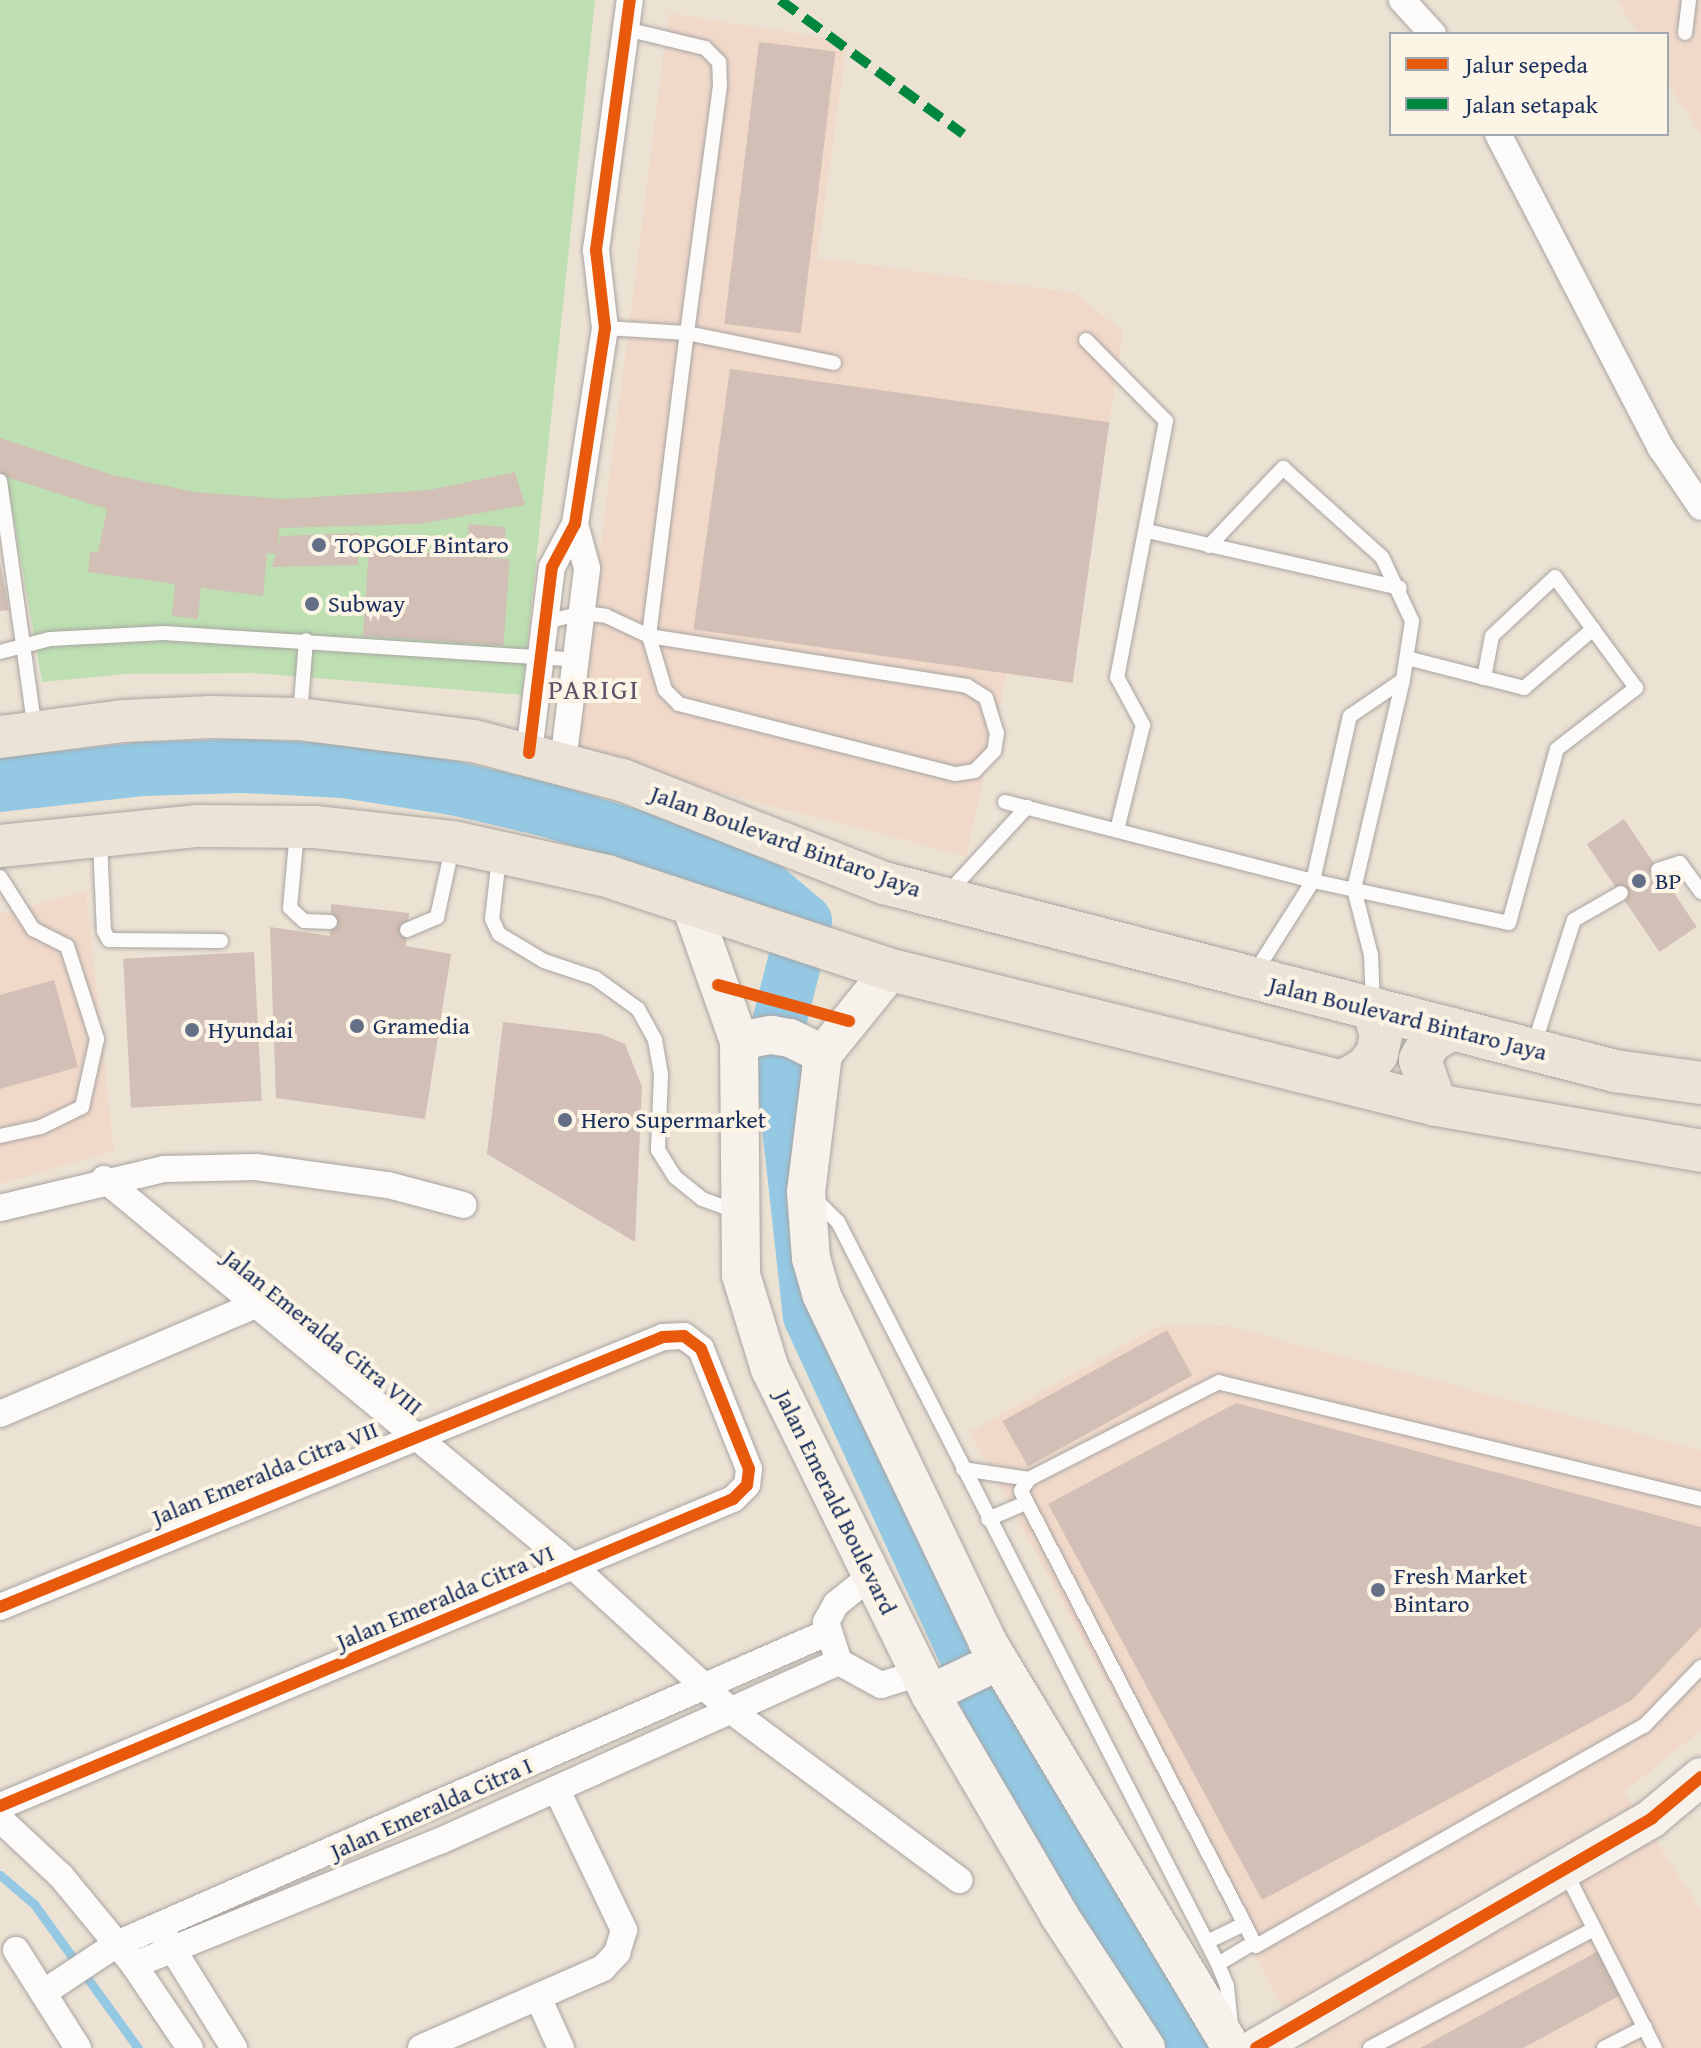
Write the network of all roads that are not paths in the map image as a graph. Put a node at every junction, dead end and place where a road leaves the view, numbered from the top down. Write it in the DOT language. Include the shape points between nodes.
graph roads {
  1 [pos="630,0"];
  2 [pos="1402,0"];
  3 [pos="1689,0"];
  4 [pos="626,29"];
  5 [pos="1431,32"];
  6 [pos="1685,33"];
  7 [pos="1499,136"];
  8 [pos="605,328"];
  9 [pos="687,333"];
  10 [pos="1086,340"];
  11 [pos="834,363"];
  12 [pos="0,481"];
  13 [pos="1701,507"];
  14 [pos="575,524"];
  15 [pos="1147,531"];
  16 [pos="1209,546"];
  17 [pos="1400,588"];
  18 [pos="583,613"];
  19 [pos="546,622"];
  20 [pos="1593,629"];
  21 [pos="649,636"];
  22 [pos="306,640"];
  23 [pos="24,645"];
  24 [pos="0,652"];
  25 [pos="528,654"];
  26 [pos="1407,658"];
  27 [pos="576,660"];
  28 [pos="1484,678"];
  29 [pos="1403,680"];
  30 [pos="302,702"];
  31 [pos="17,734"];
  32 [pos="546,758"];
  33 [pos="1005,802"];
  34 [pos="1027,807"];
  35 [pos="298,827"];
  36 [pos="1117,830"];
  37 [pos="99,832"];
  38 [pos="453,842"];
  39 [pos="0,846"];
  40 [pos="500,853"];
  41 [pos="1658,870"];
  42 [pos="0,877"];
  43 [pos="1313,881"];
  44 [pos="1354,889"];
  45 [pos="1701,892"];
  46 [pos="1621,893"];
  47 [pos="943,898"];
  48 [pos="690,903"];
  49 [pos="330,922"];
  50 [pos="407,930"];
  51 [pos="221,941"];
  52 [pos="891,970"];
  53 [pos="1252,978"];
  54 [pos="1373,1008"];
  55 [pos="1452,1029"];
  56 [pos="745,1039"];
  57 [pos="1533,1049"];
  58 [pos="816,1050"];
  59 [pos="1343,1081"];
  60 [pos="1701,1083"];
  61 [pos="1436,1105"];
  62 [pos="0,1136"];
  63 [pos="1701,1151"];
  64 [pos="104,1179"];
  65 [pos="806,1192"];
  66 [pos="463,1205"];
  67 [pos="0,1208"];
  68 [pos="737,1212"];
  69 [pos="253,1306"];
  70 [pos="684,1336"];
  71 [pos="0,1414"];
  72 [pos="415,1435"];
  73 [pos="963,1469"];
  74 [pos="1029,1479"];
  75 [pos="1701,1499"];
  76 [pos="1024,1504"];
  77 [pos="988,1519"];
  78 [pos="574,1567"];
  79 [pos="872,1575"];
  80 [pos="0,1607"];
  81 [pos="826,1633"];
  82 [pos="984,1655"];
  83 [pos="839,1662"];
  84 [pos="1701,1667"];
  85 [pos="930,1681"];
  86 [pos="705,1685"];
  87 [pos="729,1709"];
  88 [pos="1701,1777"];
  89 [pos="557,1790"];
  90 [pos="0,1806"];
  91 [pos="429,1811"];
  92 [pos="0,1819"];
  93 [pos="440,1841"];
  94 [pos="1564,1869"];
  95 [pos="959,1880"];
  96 [pos="1244,1924"];
  97 [pos="157,1925"];
  98 [pos="1594,1929"];
  99 [pos="1207,1942"];
  100 [pos="1253,1943"];
  101 [pos="108,1949"];
  102 [pos="173,1949"];
  103 [pos="16,1950"];
  104 [pos="1218,1964"];
  105 [pos="134,1965"];
  106 [pos="51,1988"];
  107 [pos="538,1997"];
  108 [pos="1645,2027"];
  109 [pos="1240,2047"];
  110 [pos="78,2048"];
  111 [pos="190,2048"];
  112 [pos="234,2048"];
  113 [pos="421,2048"];
  114 [pos="561,2048"];
  115 [pos="1146,2048"];
  116 [pos="1370,2048"];
  117 [pos="1604,2048"];
  118 [pos="1655,2048"];
  1 -- 4 [label="street"];
  2 -- 5 [label="street"];
  3 -- 6 [label="lane"];
  4 -- 8 [label="street" via="596,250"];
  4 -- 9 [label="lane" via="705,48 719,62"];
  7 -- 13 [label="street" via="1661,448"];
  8 -- 9 [label="lane"];
  8 -- 14 [label="street"];
  9 -- 11 [label="lane"];
  9 -- 21 [label="lane"];
  10 -- 15 [label="lane" via="1166,421"];
  12 -- 23 [label="lane"];
  14 -- 18 [label="street" via="587,568"];
  14 -- 19 [label="street" via="552,567"];
  15 -- 16 [label="lane"];
  15 -- 36 [label="lane" via="1117,677 1143,725"];
  16 -- 17 [label="lane"];
  16 -- 17 [label="lane" via="1283,468 1382,557"];
  17 -- 26 [label="lane" via="1412,621"];
  18 -- 19 [label="lane"];
  18 -- 21 [label="lane" via="606,616"];
  18 -- 27 [label="street"];
  19 -- 25 [label="street"];
  20 -- 28 [label="lane" via="1524,688"];
  20 -- 28 [label="lane" via="1555,577 1492,636"];
  20 -- 44 [label="lane" via="1636,688 1557,749 1509,923"];
  21 -- 21 [label="lane" via="967,686 986,698 997,733 994,751 975,771 955,774 679,704 669,698"];
  22 -- 23 [label="lane" via="164,633"];
  22 -- 25 [label="lane"];
  22 -- 30 [label="lane"];
  23 -- 24 [label="lane"];
  23 -- 31 [label="lane"];
  25 -- 27 [label="lane"];
  25 -- 32 [label="street"];
  26 -- 28 [label="lane"];
  26 -- 29 [label="lane"];
  27 -- 32 [label="street"];
  29 -- 43 [label="lane" via="1350,716"];
  29 -- 44 [label="lane"];
  30 -- 31 [label="main road, Jalan Boulevard Bintaro Jaya"];
  30 -- 32 [label="main road, Jalan Boulevard Bintaro Jaya"];
  32 -- 47 [label="main road, Jalan Boulevard Bintaro Jaya" via="700,808 884,883"];
  33 -- 34 [label="lane"];
  34 -- 36 [label="lane"];
  34 -- 47 [label="lane"];
  35 -- 37 [label="main road"];
  35 -- 38 [label="main road"];
  35 -- 49 [label="lane" via="290,908 304,921"];
  36 -- 43 [label="lane"];
  37 -- 39 [label="main road"];
  37 -- 51 [label="lane" via="104,931 109,940"];
  38 -- 40 [label="main road"];
  38 -- 50 [label="lane" via="437,917"];
  40 -- 48 [label="main road" via="607,876"];
  40 -- 68 [label="lane" via="492,919 499,934 544,961 595,978 638,1009 655,1040 661,1074 658,1150 702,1199"];
  41 -- 45 [label="lane" via="1680,863"];
  42 -- 62 [label="lane" via="33,929 67,946 97,1039 82,1107 41,1127"];
  43 -- 44 [label="lane"];
  43 -- 53 [label="lane"];
  44 -- 54 [label="lane" via="1371,955"];
  46 -- 57 [label="lane" via="1574,920"];
  47 -- 53 [label="main road, Jalan Boulevard Bintaro Jaya"];
  48 -- 52 [label="main road"];
  48 -- 56 [label="main road, Jalan Emerald Boulevard"];
  52 -- 58 [label="main road"];
  52 -- 59 [label="main road"];
  53 -- 54 [label="main road, Jalan Boulevard Bintaro Jaya"];
  54 -- 55 [label="main road, Jalan Boulevard Bintaro Jaya"];
  54 -- 59 [label="main road" via="1381,1035 1377,1054 1366,1068"];
  55 -- 57 [label="main road, Jalan Boulevard Bintaro Jaya"];
  55 -- 61 [label="main road" via="1430,1042 1420,1060"];
  56 -- 58 [label="main road" via="781,1036"];
  56 -- 68 [label="main road, Jalan Emerald Boulevard"];
  57 -- 60 [label="main road, Jalan Boulevard Bintaro Jaya" via="1615,1071"];
  58 -- 65 [label="main road"];
  59 -- 61 [label="main road"];
  61 -- 63 [label="main road"];
  64 -- 66 [label="street" via="164,1169 256,1167 388,1185"];
  64 -- 67 [label="street"];
  64 -- 69 [label="street, Jalan Emeralda Citra VIII"];
  65 -- 73 [label="lane" via="838,1222"];
  65 -- 82 [label="main road" via="811,1258 821,1294"];
  68 -- 79 [label="main road, Jalan Emerald Boulevard" via="741,1275 754,1329"];
  69 -- 71 [label="street"];
  69 -- 72 [label="street, Jalan Emeralda Citra VIII"];
  70 -- 72 [label="street, Jalan Emeralda Citra VII" via="663,1337"];
  70 -- 78 [label="street, Jalan Emeralda Citra VI" via="701,1349 749,1469 747,1485 733,1499"];
  72 -- 78 [label="street, Jalan Emeralda Citra VIII"];
  72 -- 80 [label="street, Jalan Emeralda Citra VII"];
  73 -- 74 [label="lane"];
  73 -- 77 [label="lane"];
  74 -- 75 [label="lane" via="1219,1382"];
  74 -- 76 [label="lane" via="1021,1491"];
  76 -- 77 [label="lane"];
  76 -- 96 [label="lane"];
  77 -- 99 [label="lane"];
  78 -- 86 [label="street, Jalan Emeralda Citra VIII"];
  78 -- 90 [label="street, Jalan Emeralda Citra VI"];
  79 -- 81 [label="street" via="836,1604"];
  79 -- 85 [label="main road, Jalan Emerald Boulevard"];
  81 -- 83 [label="street"];
  81 -- 86 [label="street, Jalan Emeralda Citra I"];
  82 -- 85 [label="main road"];
  82 -- 109 [label="main road"];
  83 -- 85 [label="street" via="881,1685"];
  83 -- 87 [label="street, Jalan Emeralda Citra I"];
  84 -- 100 [label="lane" via="1644,1726 1259,1946"];
  85 -- 115 [label="main road, Jalan Emerald Boulevard" via="1059,1915"];
  86 -- 87 [label="street, Jalan Emeralda Citra VIII"];
  86 -- 91 [label="street, Jalan Emeralda Citra I"];
  87 -- 89 [label="street, Jalan Emeralda Citra I"];
  87 -- 95 [label="street"];
  88 -- 94 [label="main road" via="1652,1818"];
  89 -- 93 [label="street, Jalan Emeralda Citra I"];
  89 -- 107 [label="street" via="624,1930 617,1953 603,1968"];
  91 -- 93 [label="street"];
  91 -- 97 [label="street, Jalan Emeralda Citra I"];
  92 -- 101 [label="street" via="61,1876"];
  93 -- 102 [label="street, Jalan Emeralda Citra I"];
  94 -- 98 [label="lane"];
  94 -- 109 [label="main road"];
  96 -- 99 [label="lane"];
  96 -- 100 [label="lane"];
  97 -- 101 [label="street, Jalan Emeralda Citra I"];
  97 -- 102 [label="street"];
  98 -- 108 [label="lane"];
  98 -- 116 [label="lane"];
  99 -- 104 [label="lane"];
  100 -- 104 [label="lane"];
  101 -- 105 [label="street"];
  101 -- 106 [label="street, Jalan Emeralda Citra I"];
  102 -- 105 [label="street, Jalan Emeralda Citra I"];
  102 -- 112 [label="street"];
  103 -- 106 [label="street"];
  104 -- 109 [label="lane"];
  105 -- 111 [label="street"];
  106 -- 110 [label="street"];
  107 -- 113 [label="street"];
  107 -- 114 [label="street"];
  108 -- 117 [label="lane"];
  108 -- 118 [label="lane"];
}
